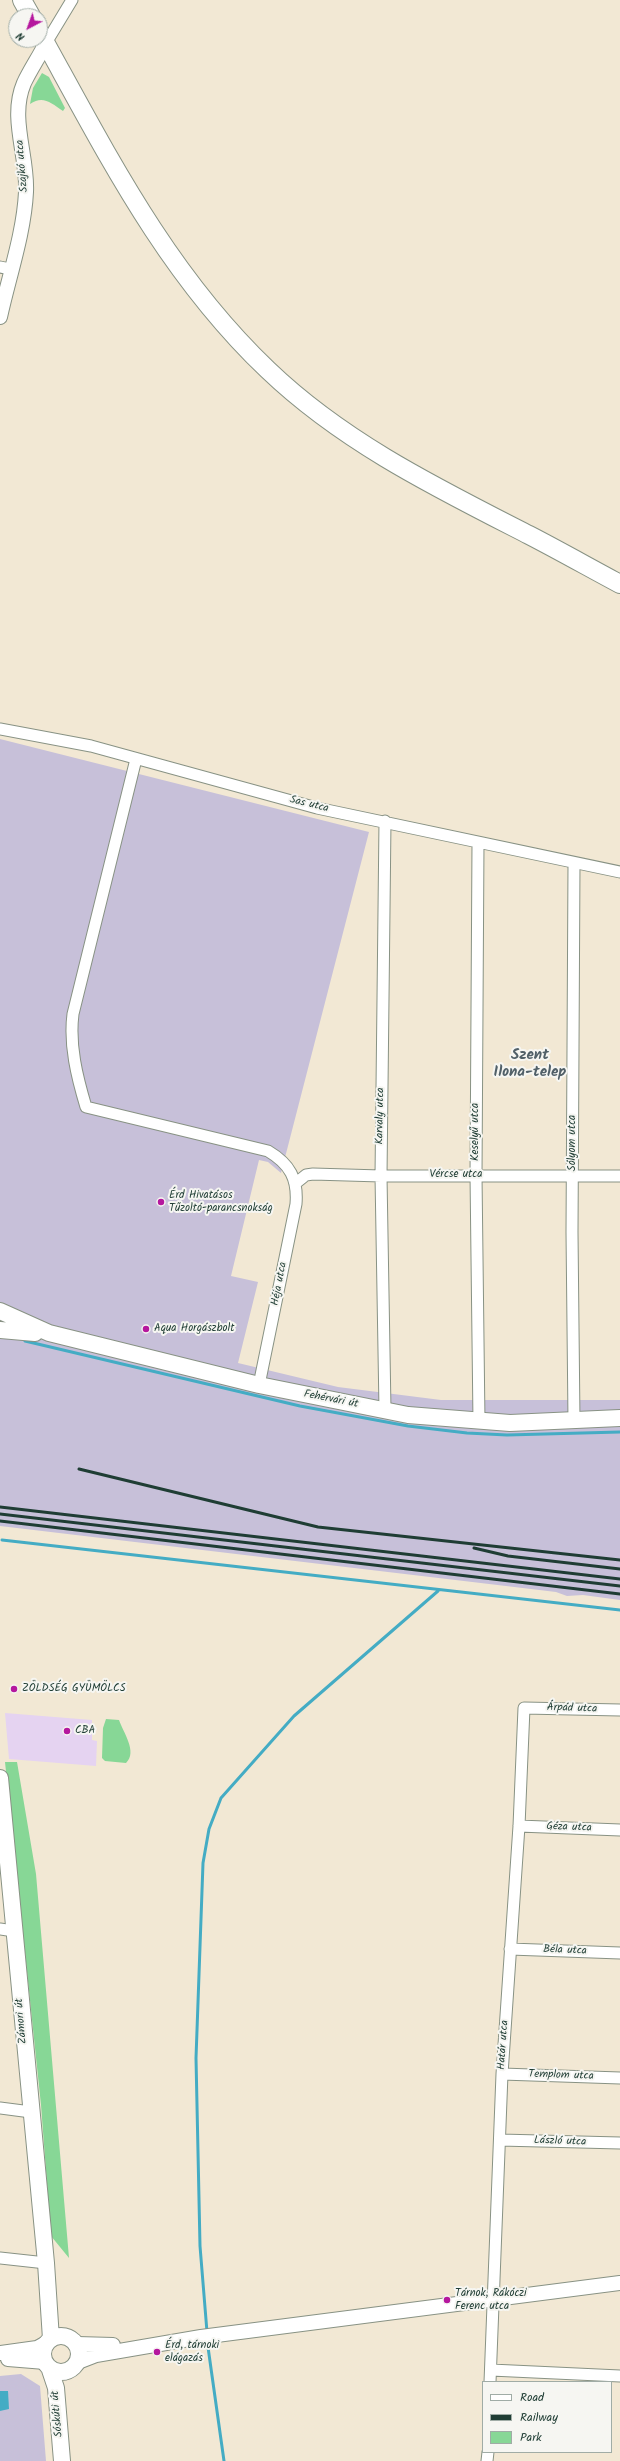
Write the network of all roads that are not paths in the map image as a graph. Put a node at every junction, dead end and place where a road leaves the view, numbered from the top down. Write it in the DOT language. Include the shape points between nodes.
graph roads {
  1 [pos="72,0"];
  2 [pos="48,31"];
  3 [pos="48,47"];
  4 [pos="39,48"];
  5 [pos="5,268"];
  6 [pos="0,317"];
  7 [pos="620,584"];
  8 [pos="0,729"];
  9 [pos="136,759"];
  10 [pos="385,821"];
  11 [pos="478,843"];
  12 [pos="574,864"];
  13 [pos="620,872"];
  14 [pos="476,1175"];
  15 [pos="380,1176"];
  16 [pos="573,1176"];
  17 [pos="620,1176"];
  18 [pos="296,1183"];
  19 [pos="0,1311"];
  20 [pos="0,1322"];
  21 [pos="0,1330"];
  22 [pos="49,1333"];
  23 [pos="259,1385"];
  24 [pos="385,1410"];
  25 [pos="620,1418"];
  26 [pos="574,1421"];
  27 [pos="479,1422"];
  28 [pos="524,1708"];
  29 [pos="620,1710"];
  30 [pos="0,1778"];
  31 [pos="519,1826"];
  32 [pos="620,1830"];
  33 [pos="7,1930"];
  34 [pos="510,1949"];
  35 [pos="620,1953"];
  36 [pos="502,2074"];
  37 [pos="620,2078"];
  38 [pos="0,2108"];
  39 [pos="31,2112"];
  40 [pos="500,2140"];
  41 [pos="620,2144"];
  42 [pos="0,2258"];
  43 [pos="46,2263"];
  44 [pos="620,2283"];
  45 [pos="494,2300"];
  46 [pos="49,2341"];
  47 [pos="73,2341"];
  48 [pos="162,2343"];
  49 [pos="0,2353"];
  50 [pos="0,2359"];
  51 [pos="47,2365"];
  52 [pos="75,2366"];
  53 [pos="491,2370"];
  54 [pos="620,2376"];
  55 [pos="490,2381"];
  56 [pos="62,2461"];
  57 [pos="66,2461"];
  1 -- 2 [label="street"];
  3 -- 7 [label="main road" via="113,166 169,257 199,296 268,371 318,412 385,459"];
  4 -- 5 [label="street, Szajkó utca" via="20,97 19,129 26,191 24,210"];
  5 -- 6 [label="street, Szajkó utca"];
  8 -- 9 [label="street, Sas utca" via="91,746"];
  9 -- 10 [label="street, Sas utca" via="317,808"];
  9 -- 18 [label="street" via="71,1028 74,1055 86,1107 268,1151 286,1163"];
  10 -- 11 [label="street, Sas utca"];
  10 -- 15 [label="street, Karvaly utca"];
  11 -- 12 [label="street, Sas utca" via="523,850"];
  11 -- 14 [label="street, Keselyű utca"];
  12 -- 13 [label="street, Sas utca"];
  12 -- 16 [label="street, Sólyom utca"];
  14 -- 15 [label="street, Vércse utca"];
  14 -- 16 [label="street, Vércse utca"];
  14 -- 27 [label="street, Keselyű utca"];
  15 -- 18 [label="street, Vércse utca" via="313,1174 306,1175"];
  15 -- 24 [label="street, Karvaly utca"];
  16 -- 17 [label="street, Vércse utca"];
  16 -- 26 [label="street, Sólyom utca"];
  18 -- 23 [label="street, Héja utca" via="296,1204"];
  19 -- 20 [label="main road"];
  19 -- 22 [label="main road, Fehérvári út"];
  21 -- 22 [label="main road, Fehérvári út"];
  22 -- 23 [label="main road, Fehérvári út"];
  23 -- 24 [label="main road, Fehérvári út"];
  24 -- 27 [label="main road, Fehérvári út"];
  25 -- 26 [label="main road, Fehérvári út"];
  26 -- 27 [label="main road, Fehérvári út"];
  28 -- 29 [label="street, Árpád utca"];
  28 -- 31 [label="street, Határ utca"];
  30 -- 33 [label="main road, Zámori út"];
  31 -- 32 [label="street, Géza utca"];
  31 -- 34 [label="street, Határ utca"];
  33 -- 39 [label="main road, Zámori út"];
  34 -- 35 [label="street, Béla utca"];
  34 -- 36 [label="street, Határ utca"];
  36 -- 37 [label="street, Templom utca"];
  36 -- 40 [label="street, Határ utca"];
  38 -- 39 [label="street"];
  39 -- 43 [label="main road, Zámori út"];
  40 -- 41 [label="street, László utca"];
  40 -- 45 [label="street, Határ utca"];
  42 -- 43 [label="street"];
  43 -- 46 [label="main road, Zámori út"];
  43 -- 47 [label="main road, Zámori út" via="60,2319"];
  44 -- 45 [label="street"];
  45 -- 48 [label="street"];
  45 -- 53 [label="street, Határ utca"];
  46 -- 47 [label="main road" via="60,2336"];
  46 -- 49 [label="street" via="37,2348"];
  46 -- 51 [label="main road" via="43,2351"];
  47 -- 48 [label="street" via="94,2346"];
  47 -- 52 [label="main road" via="80,2353"];
  48 -- 52 [label="street" via="96,2355"];
  50 -- 51 [label="street"];
  51 -- 52 [label="main road" via="57,2372"];
  51 -- 56 [label="main road, Sóskúti út" via="56,2388"];
  52 -- 57 [label="main road, Sóskúti út" via="66,2389"];
  53 -- 54 [label="street"];
  53 -- 55 [label="street, Határ utca"];
}
